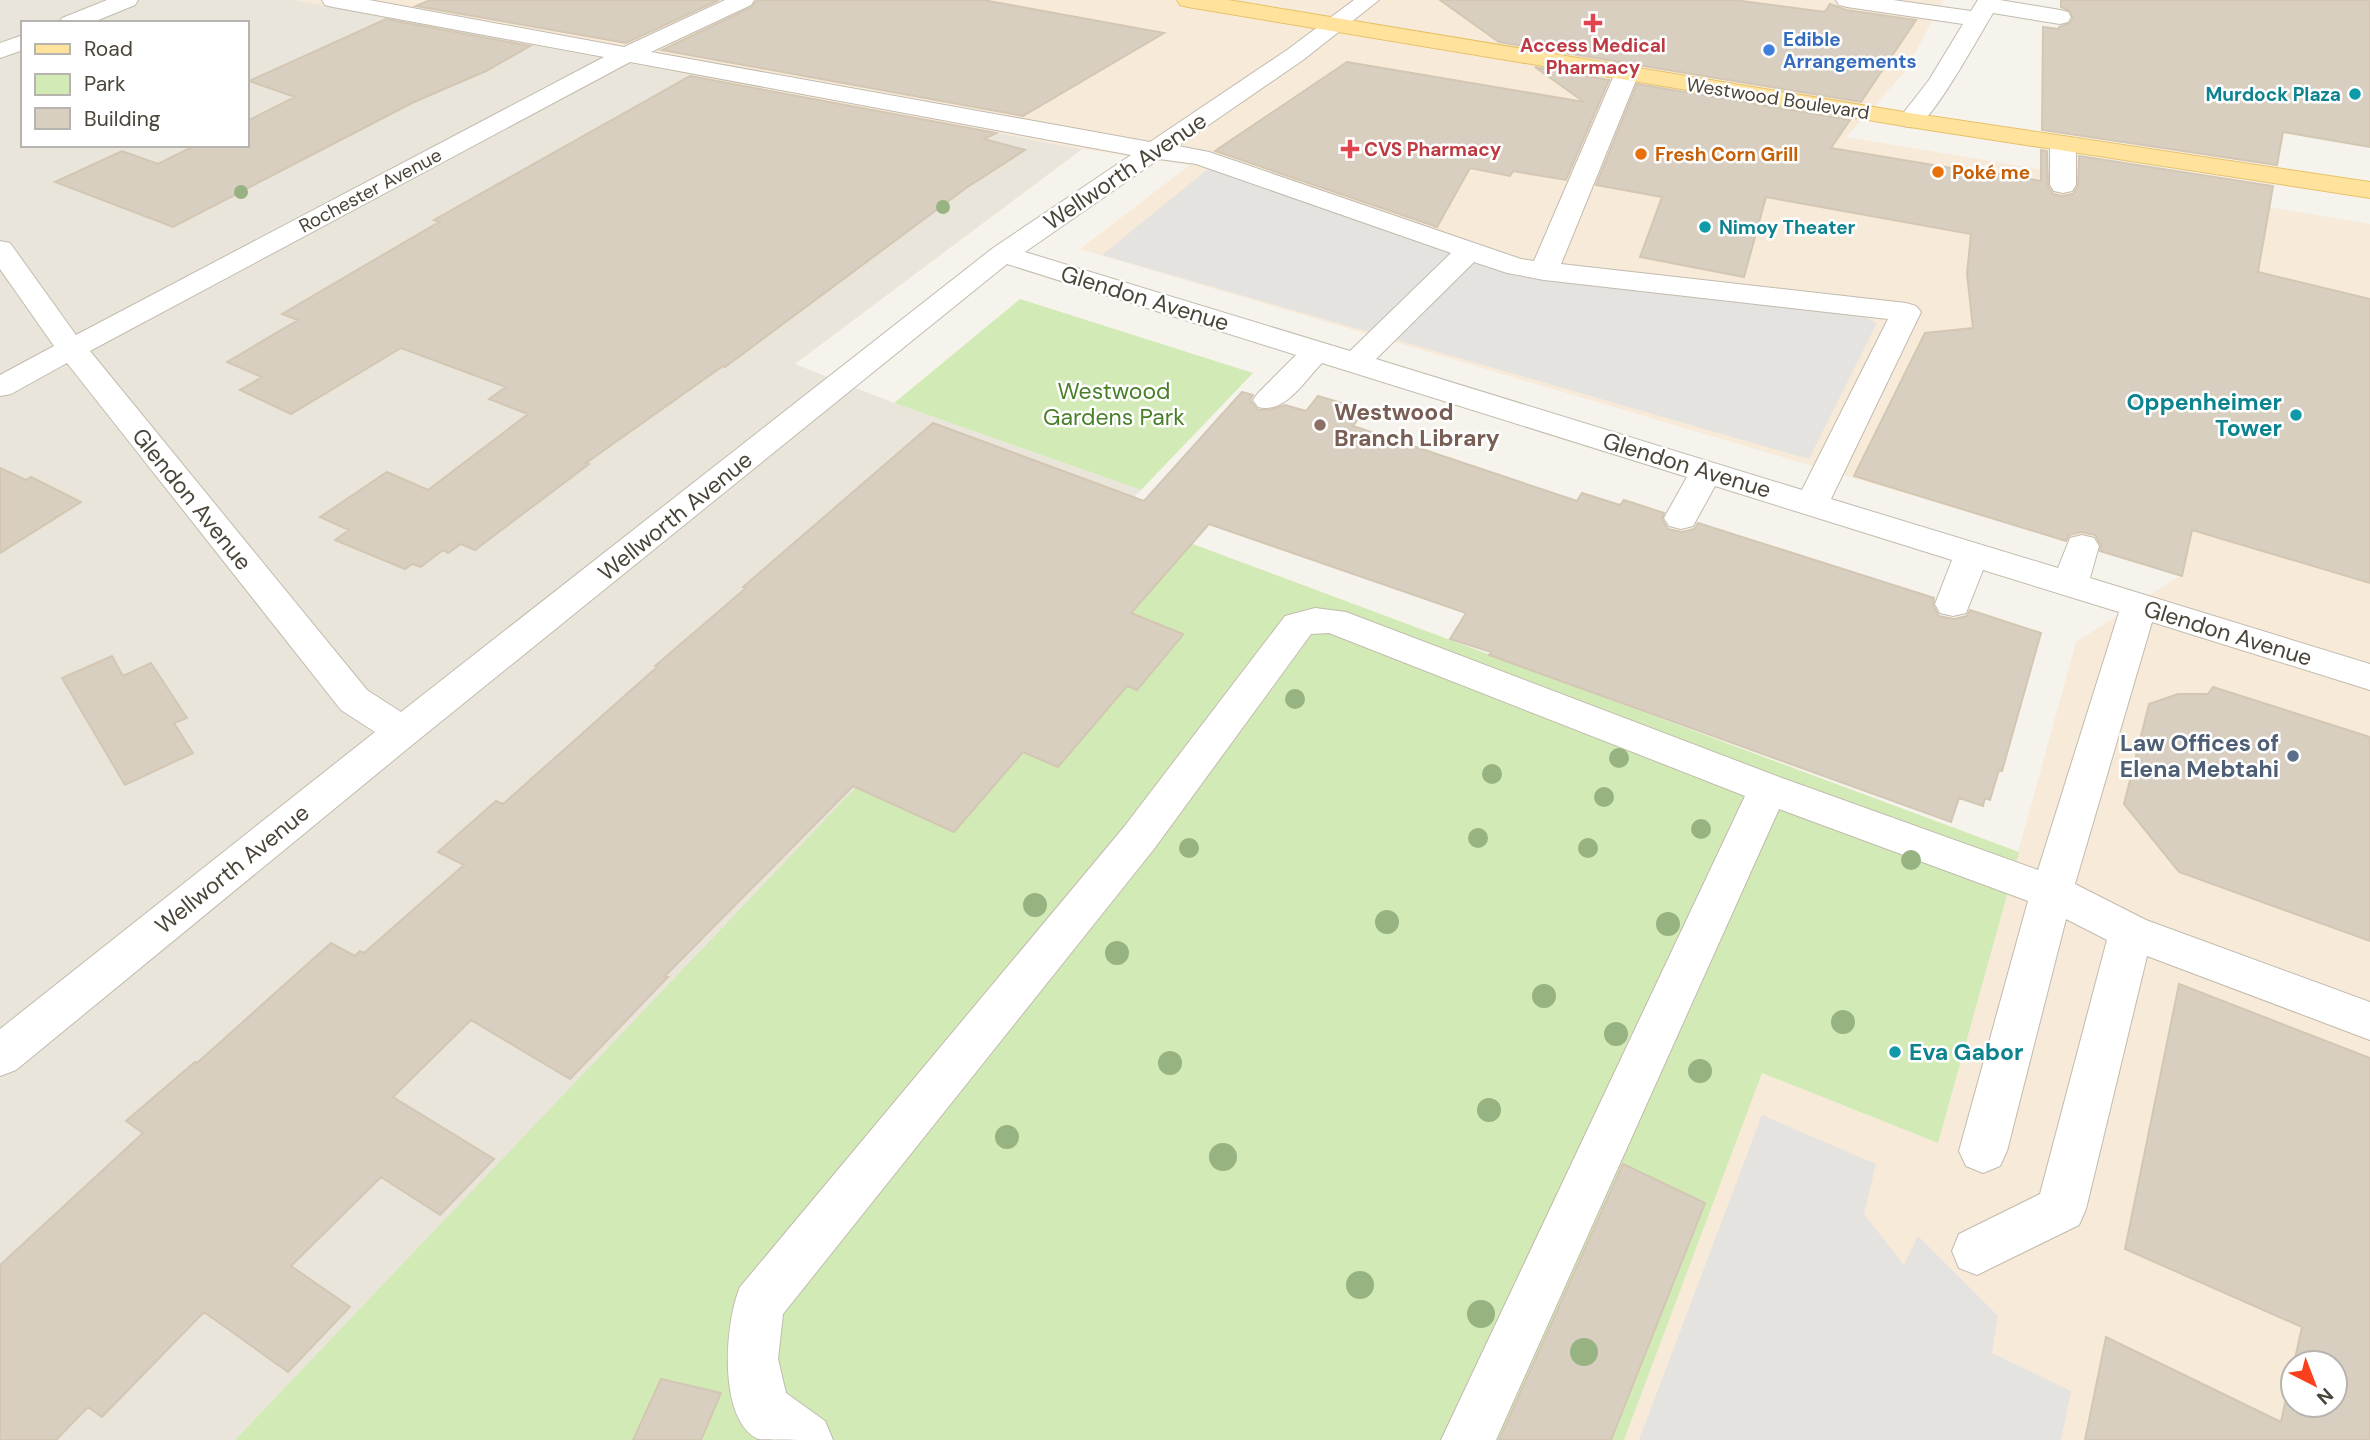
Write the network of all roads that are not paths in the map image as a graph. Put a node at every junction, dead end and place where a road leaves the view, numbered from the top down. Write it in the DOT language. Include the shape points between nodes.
graph roads {
  1 [pos="127,0"];
  2 [pos="332,0"];
  3 [pos="743,0"];
  4 [pos="1188,0"];
  5 [pos="1368,0"];
  6 [pos="1847,0"];
  7 [pos="1984,8"];
  8 [pos="2060,17"];
  9 [pos="75,21"];
  10 [pos="1335,24"];
  11 [pos="21,43"];
  12 [pos="0,51"];
  13 [pos="628,54"];
  14 [pos="1627,73"];
  15 [pos="1910,120"];
  16 [pos="2063,144"];
  17 [pos="1156,151"];
  18 [pos="2063,185"];
  19 [pos="2370,190"];
  20 [pos="0,249"];
  21 [pos="1469,251"];
  22 [pos="1003,254"];
  23 [pos="1544,271"];
  24 [pos="71,348"];
  25 [pos="1317,351"];
  26 [pos="1355,363"];
  27 [pos="0,387"];
  28 [pos="1269,400"];
  29 [pos="1707,471"];
  30 [pos="1812,503"];
  31 [pos="1681,518"];
  32 [pos="2082,546"];
  33 [pos="1972,553"];
  34 [pos="2070,584"];
  35 [pos="1952,604"];
  36 [pos="2139,606"];
  37 [pos="2370,677"];
  38 [pos="403,731"];
  39 [pos="1768,789"];
  40 [pos="2052,892"];
  41 [pos="2132,932"];
  42 [pos="2370,1021"];
  43 [pos="0,1056"];
  44 [pos="1983,1151"];
  45 [pos="1977,1251"];
  46 [pos="806,1440"];
  47 [pos="1468,1440"];
  1 -- 9 [label="street"];
  2 -- 13 [label="street"];
  3 -- 13 [label="street, Rochester Avenue"];
  4 -- 10 [label="main road, Westwood Boulevard"];
  5 -- 10 [label="street, Wellworth Avenue"];
  6 -- 7 [label="street"];
  7 -- 8 [label="street"];
  7 -- 15 [label="street" via="1939,83"];
  10 -- 14 [label="main road, Westwood Boulevard"];
  10 -- 17 [label="street, Wellworth Avenue"];
  11 -- 12 [label="street"];
  13 -- 17 [label="street"];
  13 -- 24 [label="street, Rochester Avenue"];
  14 -- 15 [label="main road, Westwood Boulevard"];
  14 -- 23 [label="street"];
  15 -- 16 [label="main road, Westwood Boulevard"];
  16 -- 18 [label="street"];
  16 -- 19 [label="main road, Westwood Boulevard"];
  17 -- 21 [label="street" via="1200,157"];
  17 -- 22 [label="street, Wellworth Avenue"];
  20 -- 24 [label="street, Glendon Avenue"];
  21 -- 23 [label="street"];
  21 -- 26 [label="street"];
  22 -- 25 [label="street, Glendon Avenue"];
  22 -- 38 [label="street, Wellworth Avenue"];
  23 -- 30 [label="street" via="1906,312"];
  24 -- 27 [label="street, Rochester Avenue"];
  24 -- 38 [label="street, Glendon Avenue" via="354,700"];
  25 -- 26 [label="street, Glendon Avenue"];
  25 -- 28 [label="street"];
  26 -- 29 [label="street, Glendon Avenue"];
  29 -- 30 [label="street, Glendon Avenue"];
  29 -- 31 [label="street"];
  30 -- 33 [label="street, Glendon Avenue"];
  32 -- 34 [label="street"];
  33 -- 34 [label="street, Glendon Avenue"];
  33 -- 35 [label="street"];
  34 -- 36 [label="street, Glendon Avenue"];
  36 -- 37 [label="street, Glendon Avenue"];
  36 -- 40 [label="street"];
  38 -- 43 [label="street, Wellworth Avenue"];
  39 -- 40 [label="street"];
  39 -- 46 [label="street" via="1333,621 1313,619 1298,625 1139,838 758,1305 752,1359 762,1409"];
  39 -- 47 [label="street"];
  40 -- 41 [label="street"];
  40 -- 44 [label="street"];
  41 -- 42 [label="street"];
  41 -- 45 [label="street" via="2061,1209"];
}
